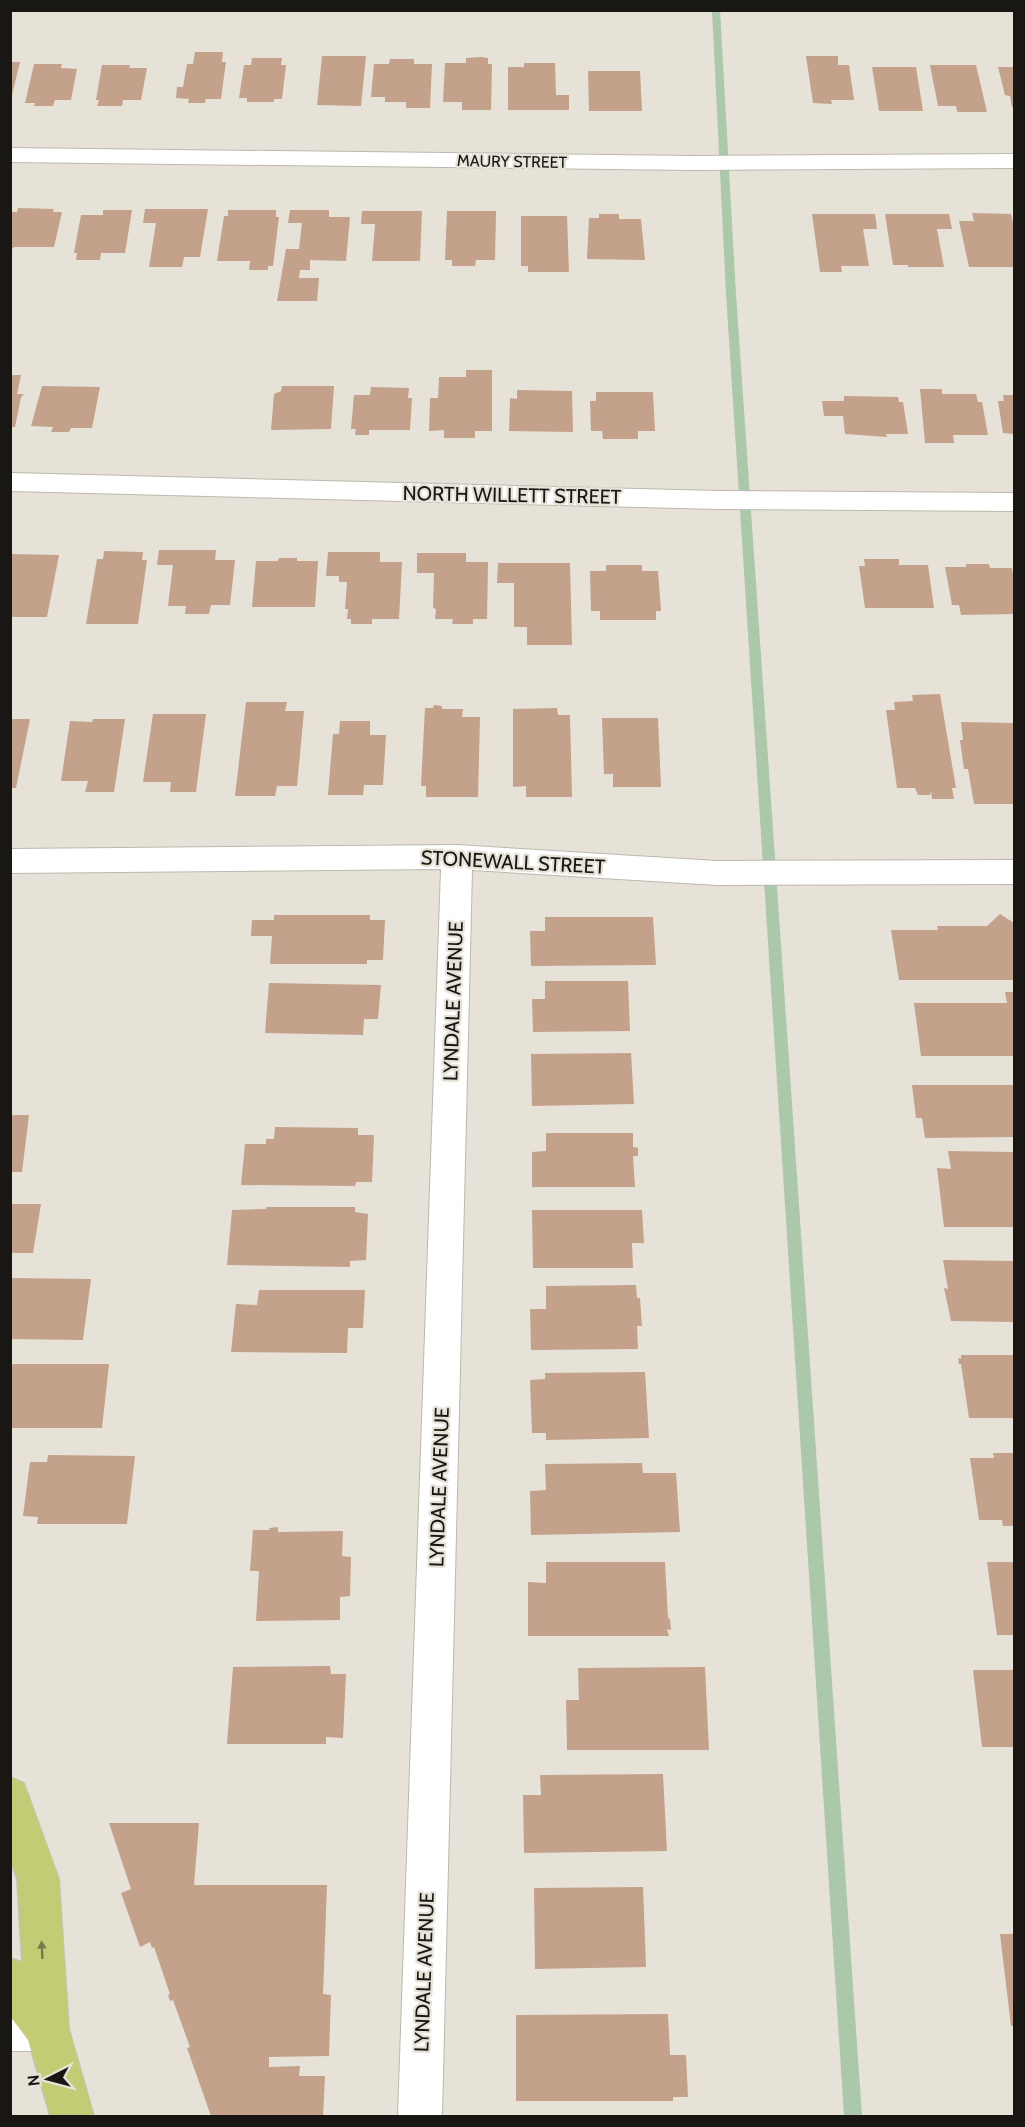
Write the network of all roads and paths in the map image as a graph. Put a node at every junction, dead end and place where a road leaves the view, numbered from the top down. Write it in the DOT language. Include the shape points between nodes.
graph roads {
  1 [pos="10,155"];
  2 [pos="1014,161"];
  3 [pos="10,482"];
  4 [pos="1014,502"];
  5 [pos="457,857"];
  6 [pos="10,861"];
  7 [pos="1014,872"];
  8 [pos="10,1797"];
  9 [pos="10,1978"];
  10 [pos="28,2029"];
  11 [pos="72,2116"];
  12 [pos="420,2116"];
  1 -- 2 [label="street, MAURY STREET" via="692,163"];
  3 -- 4 [label="street, NORTH WILLETT STREET" via="719,500"];
  5 -- 6 [label="street, STONEWALL STREET"];
  5 -- 7 [label="street, STONEWALL STREET" via="717,873"];
  5 -- 12 [label="street, LYNDALE AVENUE"];
  10 -- 8 [label="main road, one-way" via="38,1879"];
  9 -- 10 [label="main road"];
  10 -- 11 [label="main road"];
}
